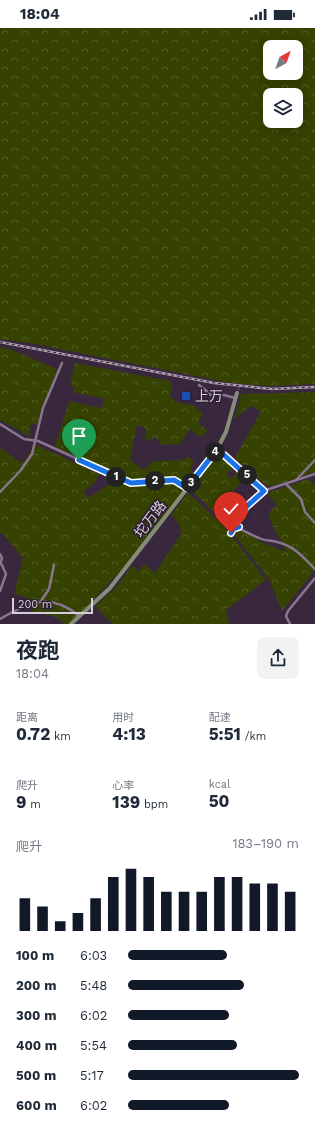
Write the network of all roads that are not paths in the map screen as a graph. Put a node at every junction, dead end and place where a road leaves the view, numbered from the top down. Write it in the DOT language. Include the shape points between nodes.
graph roads {
  1 [pos="62,363"];
  2 [pos="199,385"];
  3 [pos="237,393"];
  4 [pos="236,398"];
  5 [pos="0,424"];
  6 [pos="34,441"];
  7 [pos="216,451"];
  8 [pos="315,460"];
  9 [pos="315,474"];
  10 [pos="296,480"];
  11 [pos="286,484"];
  12 [pos="187,488"];
  13 [pos="264,491"];
  14 [pos="0,492"];
  15 [pos="222,521"];
  16 [pos="315,523"];
  17 [pos="232,524"];
  18 [pos="239,527"];
  19 [pos="231,533"];
  20 [pos="0,554"];
  21 [pos="0,564"];
  22 [pos="54,565"];
  23 [pos="315,570"];
  24 [pos="315,578"];
  25 [pos="0,591"];
  26 [pos="40,601"];
  27 [pos="80,616"];
  28 [pos="0,619"];
  29 [pos="71,624"];
  30 [pos="290,624"];
  1 -- 6 [label="street" via="43,408"];
  2 -- 4 [label="street" via="211,395"];
  3 -- 4 [label="main road, 坨万路"];
  4 -- 7 [label="main road, 坨万路" via="226,432"];
  5 -- 6 [label="street" via="24,439"];
  6 -- 12 [label="street" via="131,483 174,480"];
  6 -- 14 [label="street" via="32,454"];
  7 -- 12 [label="main road, 坨万路"];
  7 -- 13 [label="street" via="224,455"];
  8 -- 10 [label="street"];
  9 -- 10 [label="street"];
  10 -- 11 [label="street"];
  11 -- 13 [label="street"];
  11 -- 16 [label="street" via="301,499 305,512"];
  12 -- 27 [label="main road, 坨万路" via="110,588"];
  13 -- 17 [label="street"];
  15 -- 17 [label="street"];
  17 -- 18 [label="street"];
  18 -- 19 [label="street"];
  18 -- 23 [label="street" via="265,541 288,545 303,556"];
  20 -- 21 [label="street"];
  21 -- 25 [label="street" via="6,574"];
  22 -- 26 [label="street" via="49,588"];
  24 -- 30 [label="street" via="288,611 286,616"];
  26 -- 27 [label="street" via="61,604"];
  26 -- 28 [label="street" via="18,608"];
  27 -- 29 [label="main road, 坨万路"];
}
